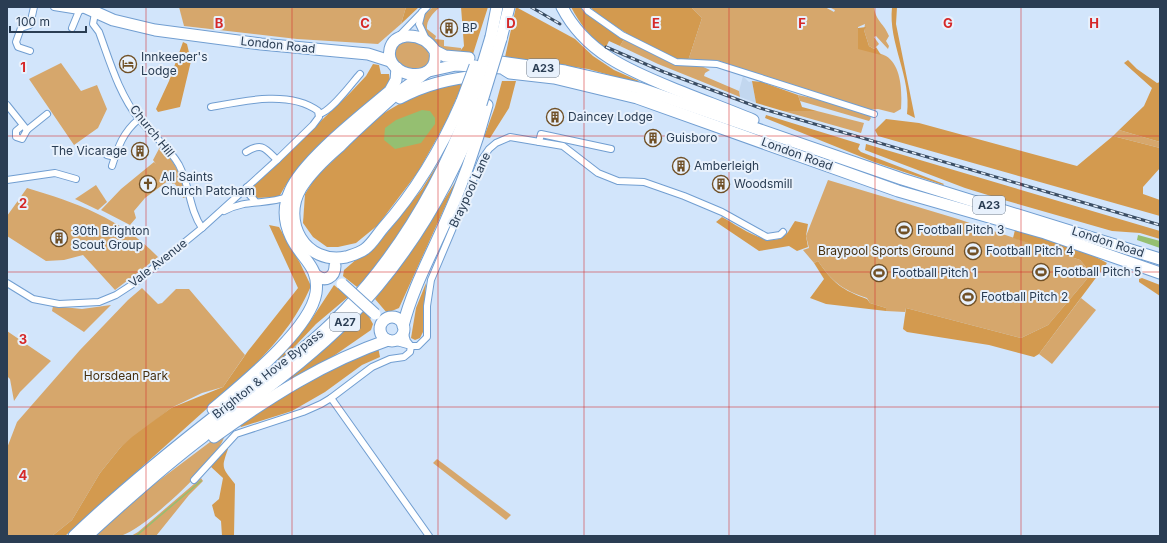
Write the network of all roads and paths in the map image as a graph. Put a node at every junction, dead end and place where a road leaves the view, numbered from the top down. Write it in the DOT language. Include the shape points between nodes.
graph roads {
  1 [pos="34,7"];
  2 [pos="54,7"];
  3 [pos="509,7"];
  4 [pos="562,7"];
  5 [pos="585,7"];
  6 [pos="497,8"];
  7 [pos="425,9"];
  8 [pos="86,10"];
  9 [pos="72,28"];
  10 [pos="492,37"];
  11 [pos="427,41"];
  12 [pos="394,42"];
  13 [pos="30,51"];
  14 [pos="435,51"];
  15 [pos="368,54"];
  16 [pos="394,65"];
  17 [pos="427,72"];
  18 [pos="510,73"];
  19 [pos="360,74"];
  20 [pos="475,103"];
  21 [pos="7,105"];
  22 [pos="386,105"];
  23 [pos="211,108"];
  24 [pos="47,114"];
  25 [pos="319,114"];
  26 [pos="874,114"];
  27 [pos="139,119"];
  28 [pos="539,142"];
  29 [pos="611,149"];
  30 [pos="819,149"];
  31 [pos="246,152"];
  32 [pos="107,154"];
  33 [pos="114,157"];
  34 [pos="276,160"];
  35 [pos="112,166"];
  36 [pos="76,179"];
  37 [pos="7,180"];
  38 [pos="247,188"];
  39 [pos="287,197"];
  40 [pos="255,201"];
  41 [pos="273,201"];
  42 [pos="284,213"];
  43 [pos="214,217"];
  44 [pos="202,228"];
  45 [pos="783,232"];
  46 [pos="301,238"];
  47 [pos="373,239"];
  48 [pos="1160,259"];
  49 [pos="330,261"];
  50 [pos="1160,273"];
  51 [pos="318,274"];
  52 [pos="7,283"];
  53 [pos="342,284"];
  54 [pos="384,322"];
  55 [pos="403,329"];
  56 [pos="390,340"];
  57 [pos="411,346"];
  58 [pos="331,398"];
  59 [pos="158,460"];
  60 [pos="194,480"];
  61 [pos="144,486"];
  62 [pos="74,536"];
  63 [pos="87,536"];
  64 [pos="429,536"];
  1 -- 13 [label="street" via="30,26 21,28 16,42 18,47"];
  2 -- 8 [label="street"];
  3 -- 10 [label="highway, Brighton & Hove Bypass / A27"];
  4 -- 30 [label="highway" via="587,43 624,68 798,137"];
  5 -- 26 [label="street" via="622,35 676,62 717,64"];
  6 -- 10 [label="highway, Brighton & Hove Bypass / A27"];
  7 -- 11 [label="street" via="419,24"];
  7 -- 12 [label="street"];
  8 -- 9 [label="street"];
  8 -- 15 [label="highway, London Road" via="124,24 155,30"];
  8 -- 27 [label="street, Church Hill" via="125,97"];
  10 -- 20 [label="highway, Brighton & Hove Bypass / A27, bridge"];
  10 -- 20 [label="highway, A27, bridge" via="496,70"];
  11 -- 12 [label="highway" via="413,36"];
  11 -- 14 [label="highway"];
  12 -- 15 [label="highway, London Road" via="379,52"];
  12 -- 16 [label="highway" via="389,56"];
  14 -- 17 [label="highway" via="434,63"];
  14 -- 30 [label="highway, London Road / A23" via="445,56 544,68 603,79 646,90"];
  15 -- 16 [label="highway, London Road"];
  16 -- 17 [label="highway" via="412,75"];
  16 -- 39 [label="highway" via="396,80 390,91 321,152 299,175"];
  17 -- 18 [label="highway, London Road / A23" via="456,65 502,68"];
  17 -- 22 [label="highway" via="392,97"];
  18 -- 22 [label="highway" via="501,76 450,79"];
  18 -- 50 [label="highway, London Road / A23" via="561,79 660,104 898,191 1044,233"];
  19 -- 25 [label="street" via="324,113"];
  20 -- 47 [label="highway, A27" via="452,126 406,201"];
  20 -- 55 [label="highway, A27" via="467,170 415,286"];
  20 -- 59 [label="highway, Brighton & Hove Bypass / A27" via="422,209 366,287 303,349"];
  20 -- 61 [label="highway, Brighton & Hove Bypass / A27" via="458,159 432,210 399,259 368,297 305,359"];
  21 -- 24 [label="street" via="24,128"];
  22 -- 46 [label="highway" via="331,153 301,188 295,200 294,213"];
  23 -- 25 [label="street" via="247,100 288,100 310,106"];
  25 -- 34 [label="street, Vale Avenue" via="313,125"];
  27 -- 33 [label="street" via="122,137"];
  27 -- 44 [label="street, Church Hill" via="178,164 186,181 195,218"];
  28 -- 29 [label="street" via="541,134"];
  28 -- 45 [label="street, Braypool Lane" via="563,146 598,173 618,181 644,182 692,199 767,237"];
  28 -- 57 [label="street, Braypool Lane" via="510,137 489,149 482,159 431,280 427,306 427,337 421,344"];
  30 -- 48 [label="highway, London Road / A23" via="902,179"];
  31 -- 34 [label="street" via="260,146 264,147"];
  32 -- 33 [label="street"];
  33 -- 35 [label="street"];
  34 -- 38 [label="street, Vale Avenue"];
  36 -- 37 [label="street" via="62,171"];
  38 -- 40 [label="street"];
  38 -- 43 [label="street, Vale Avenue"];
  39 -- 41 [label="street, Vale Avenue"];
  39 -- 42 [label="highway"];
  40 -- 41 [label="street, Vale Avenue"];
  40 -- 43 [label="street, Vale Avenue" via="240,204"];
  41 -- 42 [label="street"];
  42 -- 51 [label="highway" via="294,243"];
  43 -- 44 [label="street, Vale Avenue"];
  44 -- 52 [label="street, Vale Avenue" via="136,282 99,302 45,302 33,299"];
  46 -- 47 [label="highway, A27" via="323,252 335,254 357,249"];
  46 -- 49 [label="highway" via="311,250"];
  47 -- 49 [label="highway, A27" via="360,252"];
  49 -- 51 [label="highway" via="315,262"];
  49 -- 51 [label="highway" via="333,275"];
  49 -- 53 [label="highway, A27"];
  51 -- 53 [label="highway, A27"];
  51 -- 59 [label="highway, A27" via="313,302 288,339"];
  53 -- 54 [label="highway, A27, bridge"];
  54 -- 55 [label="highway" via="397,319"];
  54 -- 56 [label="highway" via="381,333"];
  55 -- 56 [label="highway" via="400,338"];
  55 -- 57 [label="street"];
  56 -- 57 [label="street"];
  56 -- 61 [label="highway, A27" via="333,362 295,383"];
  57 -- 58 [label="street, Braypool Lane" via="410,352 404,357 390,359 372,367"];
  58 -- 60 [label="street, Braypool Lane" via="311,408 236,434"];
  58 -- 64 [label="street"];
  59 -- 62 [label="highway, Brighton & Hove Bypass / A27"];
  61 -- 63 [label="highway, Brighton & Hove Bypass / A27"];
}
